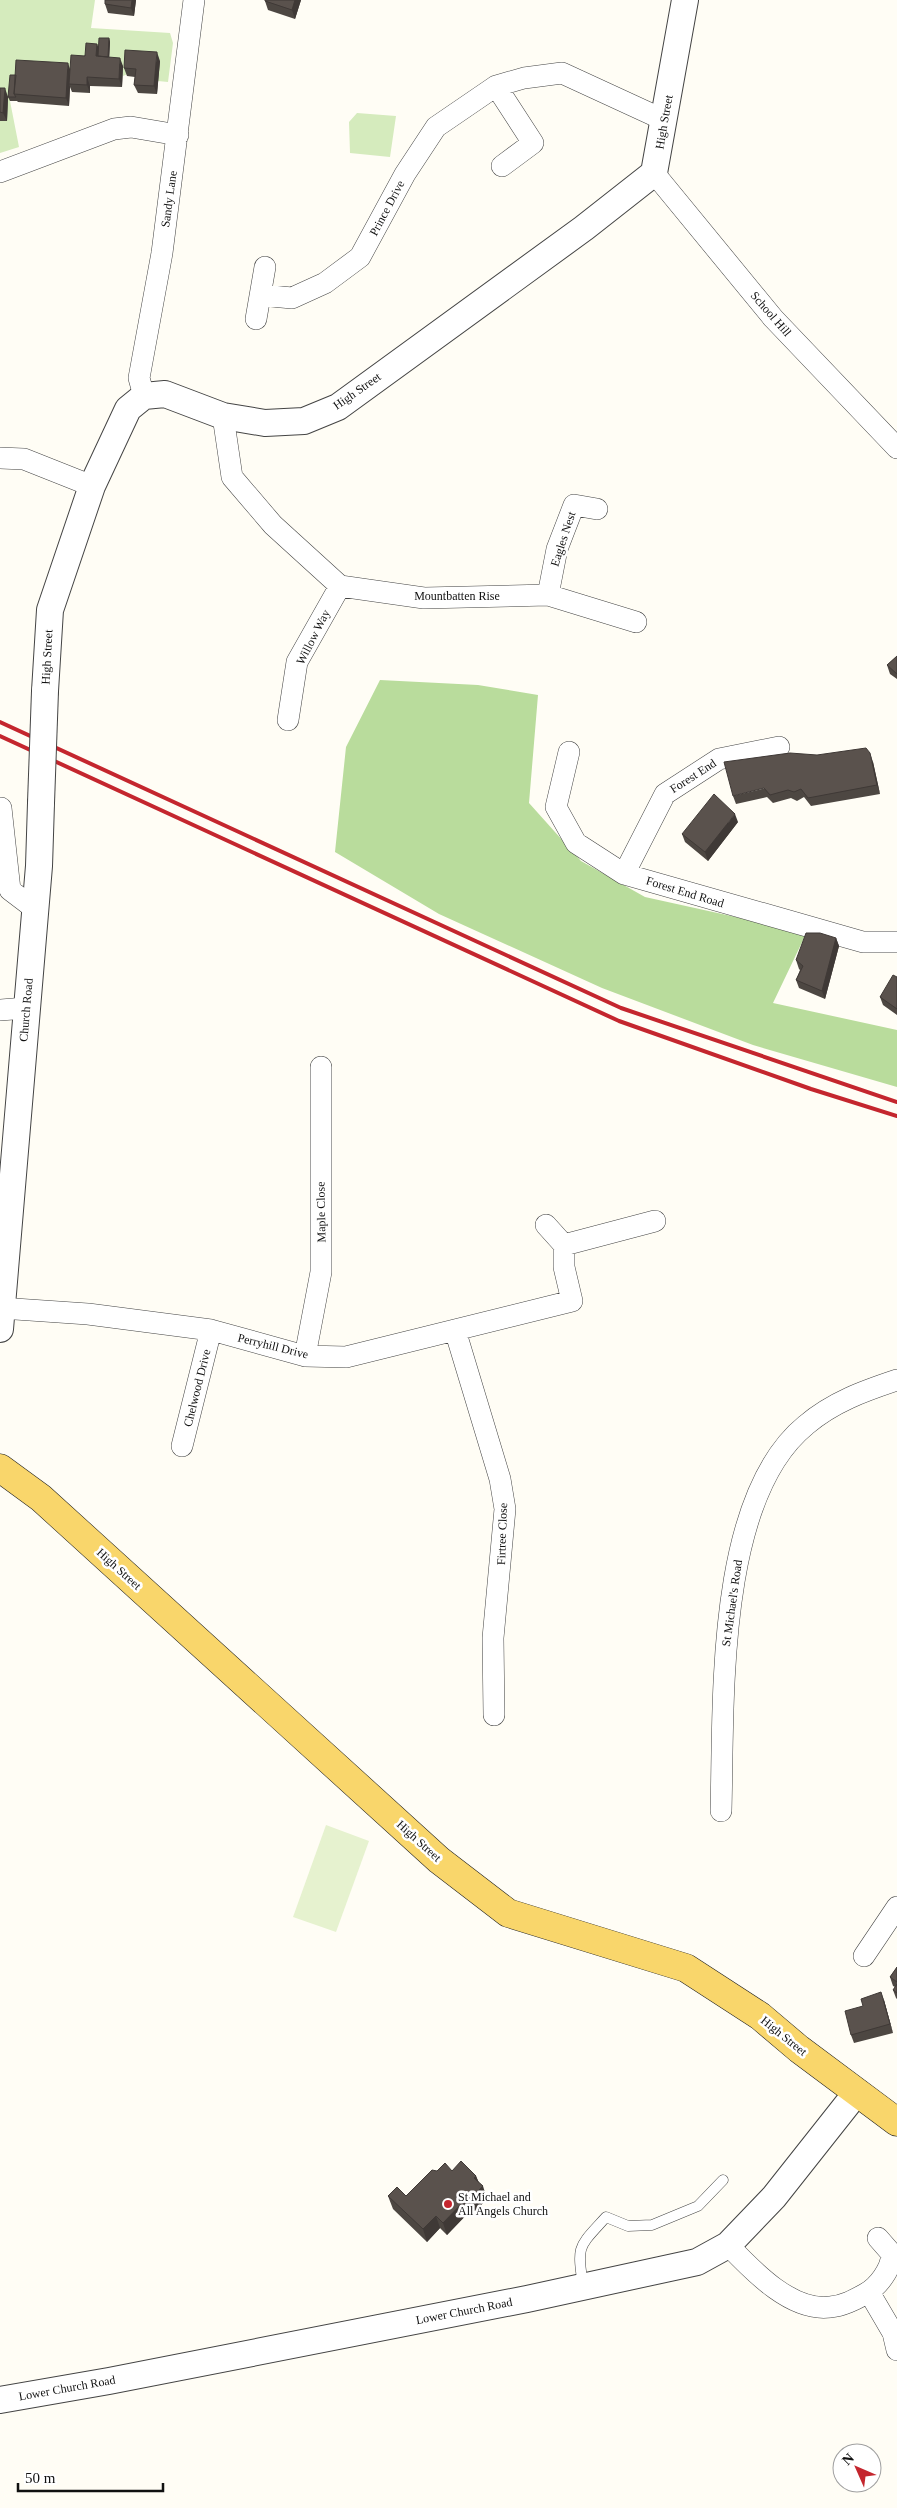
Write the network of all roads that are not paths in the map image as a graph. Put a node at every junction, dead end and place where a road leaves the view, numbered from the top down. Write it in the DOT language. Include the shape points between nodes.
graph roads {
  1 [pos="194,0"];
  2 [pos="684,0"];
  3 [pos="496,86"];
  4 [pos="664,120"];
  5 [pos="178,135"];
  6 [pos="502,166"];
  7 [pos="0,172"];
  8 [pos="654,173"];
  9 [pos="265,267"];
  10 [pos="261,295"];
  11 [pos="256,319"];
  12 [pos="144,396"];
  13 [pos="224,416"];
  14 [pos="897,448"];
  15 [pos="0,458"];
  16 [pos="92,486"];
  17 [pos="597,509"];
  18 [pos="340,586"];
  19 [pos="548,596"];
  20 [pos="636,622"];
  21 [pos="45,691"];
  22 [pos="288,720"];
  23 [pos="779,747"];
  24 [pos="569,752"];
  25 [pos="1,808"];
  26 [pos="624,874"];
  27 [pos="35,909"];
  28 [pos="897,942"];
  29 [pos="26,1008"];
  30 [pos="0,1010"];
  31 [pos="321,1067"];
  32 [pos="655,1221"];
  33 [pos="546,1225"];
  34 [pos="564,1245"];
  35 [pos="1,1315"];
  36 [pos="211,1330"];
  37 [pos="455,1330"];
  38 [pos="305,1356"];
  39 [pos="897,1380"];
  40 [pos="182,1446"];
  41 [pos="0,1468"];
  42 [pos="494,1715"];
  43 [pos="721,1811"];
  44 [pos="897,1908"];
  45 [pos="864,1956"];
  46 [pos="857,2092"];
  47 [pos="897,2122"];
  48 [pos="723,2180"];
  49 [pos="878,2238"];
  50 [pos="728,2244"];
  51 [pos="583,2287"];
  52 [pos="869,2292"];
  53 [pos="897,2350"];
  54 [pos="0,2400"];
  1 -- 5 [label="street, Sandy Lane"];
  2 -- 4 [label="street, High Street"];
  3 -- 4 [label="street, Prince Drive" via="562,73"];
  3 -- 6 [label="street" via="533,143"];
  3 -- 10 [label="street, Prince Drive" via="436,127 405,174 360,257 325,283 292,298"];
  4 -- 8 [label="street, High Street"];
  5 -- 7 [label="street" via="131,126 114,129"];
  5 -- 12 [label="street, Sandy Lane" via="162,253 139,378"];
  8 -- 13 [label="street, High Street" via="584,228 338,407 304,421 265,423"];
  8 -- 14 [label="street, School Hill" via="773,318"];
  9 -- 10 [label="street"];
  10 -- 11 [label="street"];
  12 -- 13 [label="street, High Street" via="165,394"];
  12 -- 16 [label="street, High Street" via="128,409"];
  13 -- 18 [label="street" via="232,477 273,525"];
  15 -- 16 [label="street" via="24,459"];
  16 -- 21 [label="street, High Street" via="50,610"];
  17 -- 19 [label="street, Eagles Nest" via="574,504 557,549"];
  18 -- 19 [label="street, Mountbatten Rise" via="424,598"];
  18 -- 22 [label="street, Willow Way" via="297,662"];
  19 -- 20 [label="street, Mountbatten Rise"];
  21 -- 27 [label="street, Church Road, bridge"];
  23 -- 26 [label="street, Forest End" via="719,759 665,794"];
  24 -- 26 [label="street, Forest End Road" via="556,807 576,843"];
  25 -- 27 [label="street" via="10,890"];
  26 -- 28 [label="street, Forest End Road" via="863,942"];
  27 -- 29 [label="street, Church Road"];
  29 -- 30 [label="street"];
  29 -- 35 [label="street, Church Road"];
  31 -- 38 [label="street, Maple Close" via="322,1272"];
  32 -- 34 [label="street"];
  33 -- 34 [label="street"];
  34 -- 37 [label="street, Perryhill Drive" via="564,1267 572,1301"];
  35 -- 36 [label="street, Perryhill Drive" via="88,1314"];
  36 -- 38 [label="street, Perryhill Drive"];
  36 -- 40 [label="street, Chelwood Drive"];
  37 -- 38 [label="street, Perryhill Drive" via="346,1357"];
  37 -- 42 [label="street, Firtree Close" via="500,1479 505,1509 493,1638"];
  39 -- 43 [label="street, St Michael's Road" via="854,1395 804,1426 764,1480 734,1574 725,1652"];
  41 -- 46 [label="main road, High Street" via="41,1498 439,1860 508,1913 686,1968 760,2016"];
  44 -- 45 [label="street"];
  46 -- 47 [label="main road, High Street"];
  46 -- 50 [label="street, Lower Church Road" via="774,2197"];
  48 -- 51 [label="lane" via="698,2206 652,2225 628,2226 606,2217 584,2241 578,2254"];
  49 -- 52 [label="street" via="892,2254 891,2267"];
  50 -- 51 [label="street, Lower Church Road" via="697,2262"];
  50 -- 52 [label="street" via="763,2278 809,2306 829,2307"];
  51 -- 54 [label="street, Lower Church Road"];
  52 -- 53 [label="street" via="893,2333"];
}
